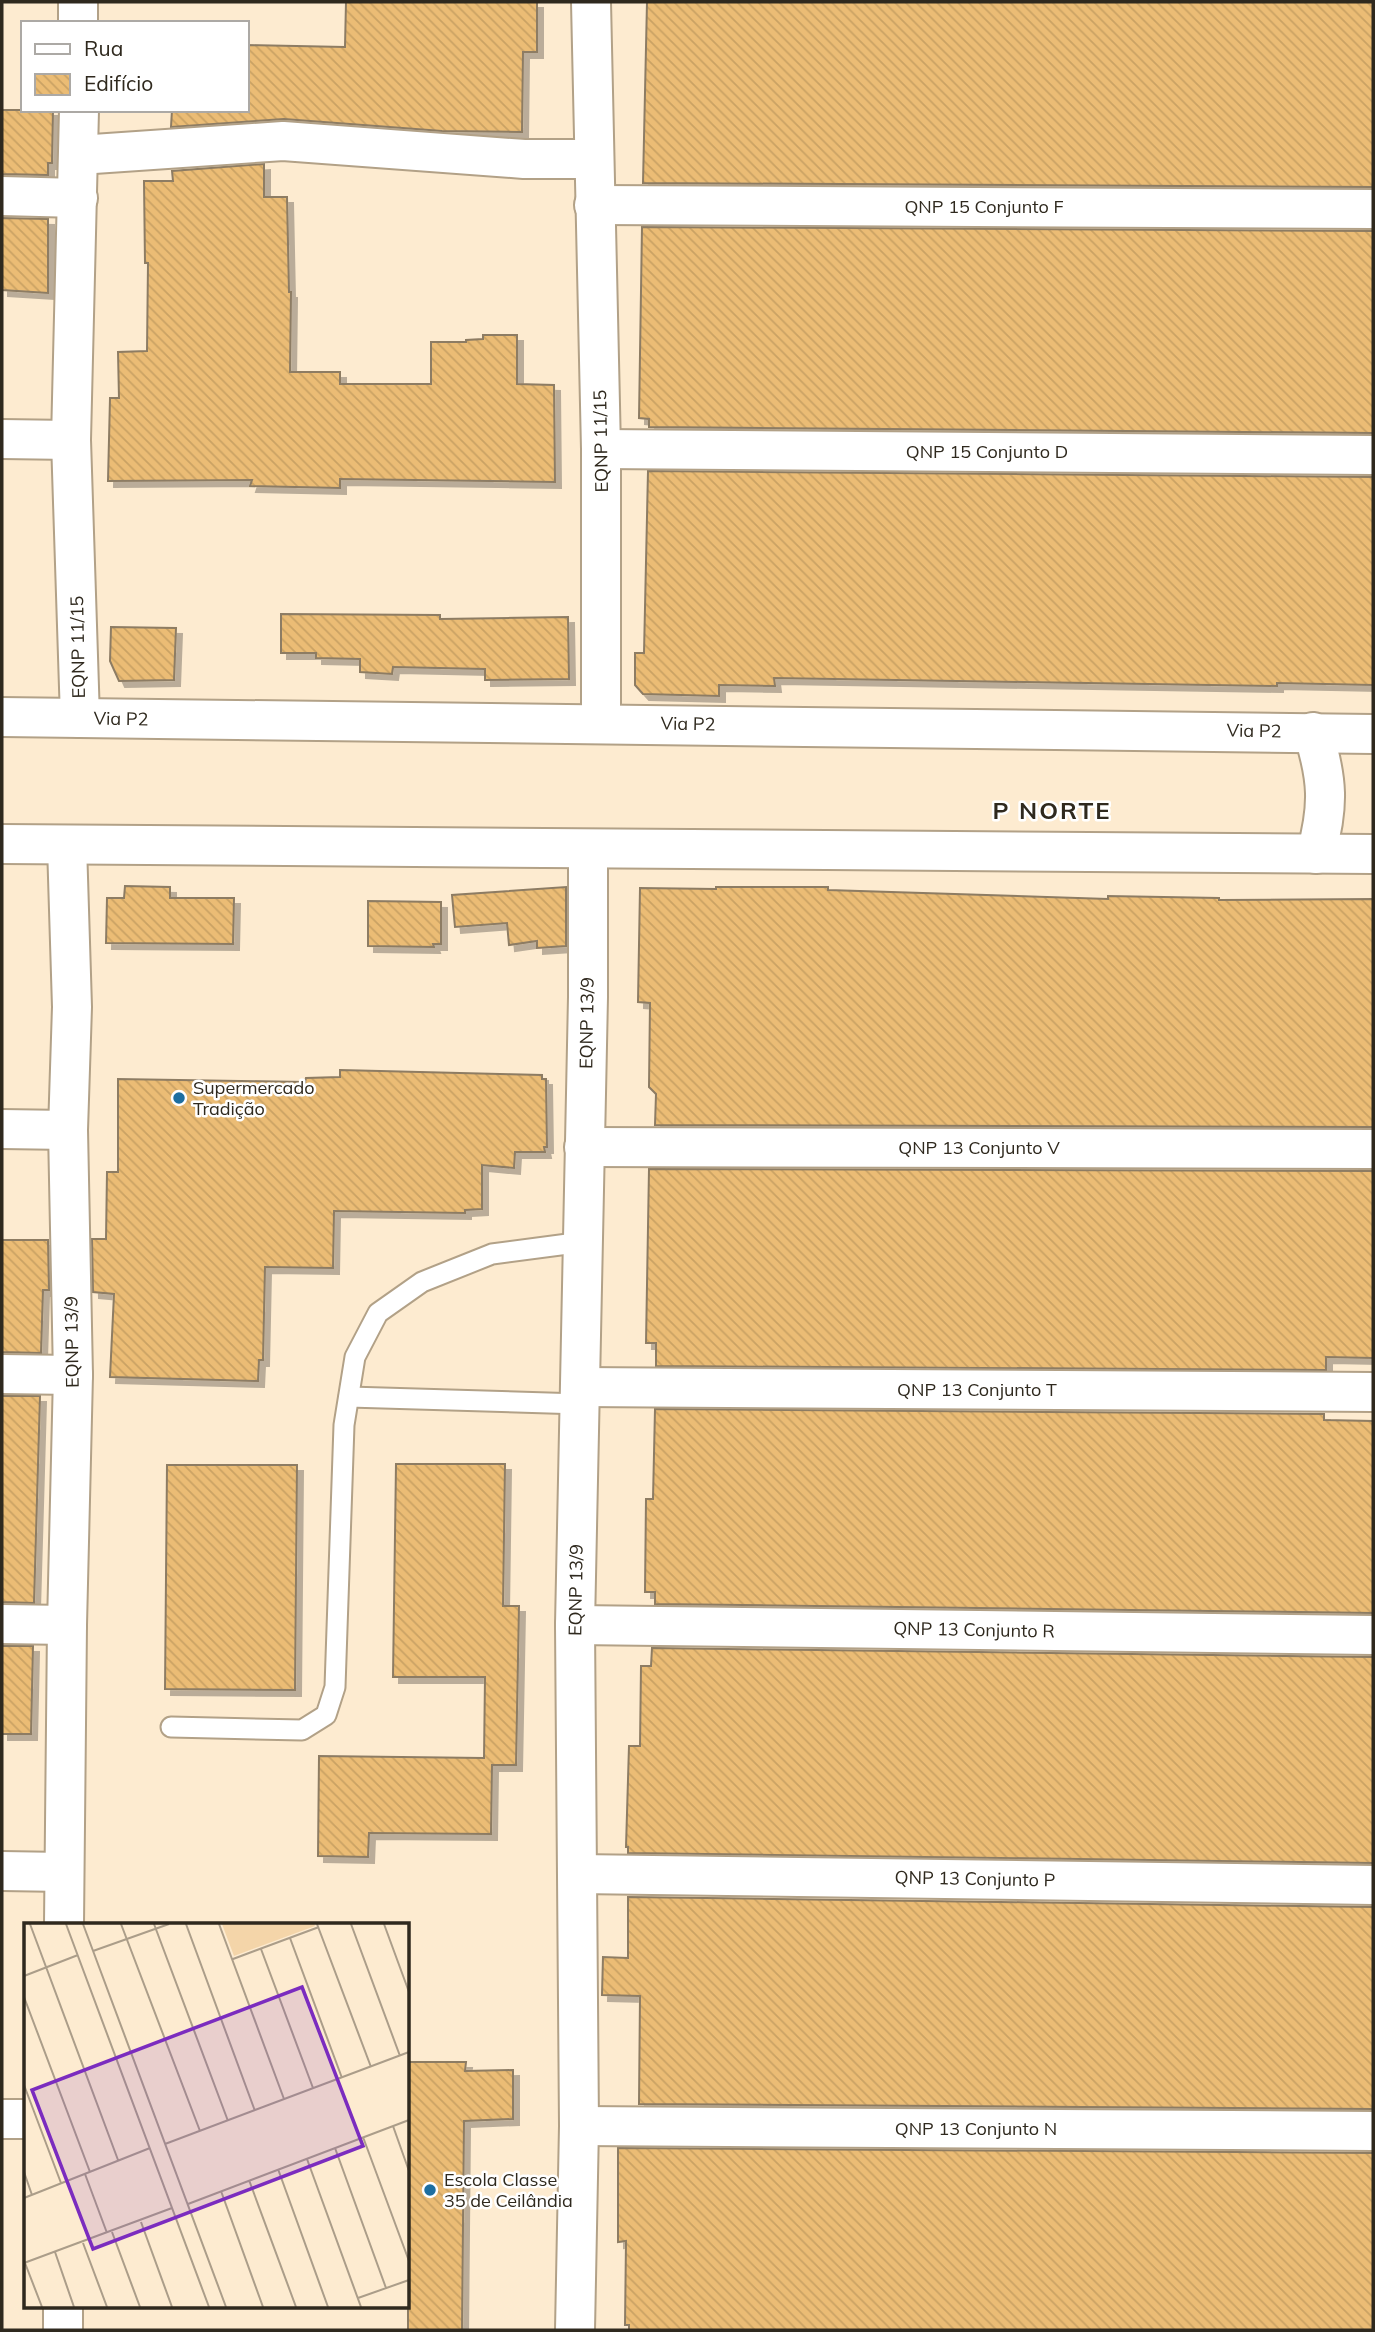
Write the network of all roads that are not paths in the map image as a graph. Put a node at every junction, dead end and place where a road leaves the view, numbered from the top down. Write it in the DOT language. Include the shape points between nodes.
graph roads {
  1 [pos="78,2"];
  2 [pos="592,2"];
  3 [pos="78,21"];
  4 [pos="79,112"];
  5 [pos="79,155"];
  6 [pos="593,159"];
  7 [pos="2,197"];
  8 [pos="78,198"];
  9 [pos="594,205"];
  10 [pos="1373,209"];
  11 [pos="2,439"];
  12 [pos="71,440"];
  13 [pos="601,449"];
  14 [pos="1373,456"];
  15 [pos="2,717"];
  16 [pos="80,718"];
  17 [pos="601,723"];
  18 [pos="1313,732"];
  19 [pos="1373,734"];
  20 [pos="2,844"];
  21 [pos="67,845"];
  22 [pos="588,849"];
  23 [pos="1316,854"];
  24 [pos="1373,854"];
  25 [pos="2,1129"];
  26 [pos="68,1130"];
  27 [pos="584,1147"];
  28 [pos="1373,1149"];
  29 [pos="583,1242"];
  30 [pos="2,1374"];
  31 [pos="73,1375"];
  32 [pos="1373,1392"];
  33 [pos="580,1396"];
  34 [pos="349,1397"];
  35 [pos="2,1624"];
  36 [pos="67,1625"];
  37 [pos="575,1625"];
  38 [pos="1373,1635"];
  39 [pos="171,1727"];
  40 [pos="2,1871"];
  41 [pos="64,1872"];
  42 [pos="578,1874"];
  43 [pos="1373,1885"];
  44 [pos="64,1923"];
  45 [pos="2,2119"];
  46 [pos="24,2119"];
  47 [pos="579,2126"];
  48 [pos="1373,2131"];
  49 [pos="63,2308"];
  50 [pos="63,2330"];
  51 [pos="575,2330"];
  1 -- 3 [label="street"];
  2 -- 6 [label="street, EQNP 11/15"];
  4 -- 5 [label="street, EQNP 11/15"];
  5 -- 6 [label="street" via="283,141 524,159"];
  5 -- 8 [label="street, EQNP 11/15"];
  6 -- 9 [label="street, EQNP 11/15"];
  7 -- 8 [label="street"];
  8 -- 12 [label="street, EQNP 11/15"];
  9 -- 10 [label="street, QNP 15 Conjunto F"];
  9 -- 13 [label="street, EQNP 11/15"];
  11 -- 12 [label="street"];
  12 -- 16 [label="street, EQNP 11/15"];
  13 -- 14 [label="street, QNP 15 Conjunto D"];
  13 -- 17 [label="street, EQNP 11/15"];
  15 -- 16 [label="street, Via P2"];
  16 -- 17 [label="street, Via P2"];
  17 -- 18 [label="street, Via P2"];
  18 -- 19 [label="street, Via P2"];
  18 -- 23 [label="street" via="1324,768 1326,799"];
  20 -- 21 [label="street"];
  21 -- 22 [label="street"];
  21 -- 26 [label="street, EQNP 13/9" via="72,1007"];
  22 -- 23 [label="street"];
  22 -- 27 [label="street, EQNP 13/9"];
  23 -- 24 [label="street"];
  25 -- 26 [label="street"];
  26 -- 31 [label="street, EQNP 13/9"];
  27 -- 28 [label="street, QNP 13 Conjunto V"];
  27 -- 29 [label="street, EQNP 13/9"];
  29 -- 33 [label="street, EQNP 13/9"];
  29 -- 34 [label="lane" via="492,1254 422,1282 378,1313 355,1357"];
  30 -- 31 [label="street"];
  31 -- 36 [label="street, EQNP 13/9"];
  32 -- 33 [label="street, QNP 13 Conjunto T"];
  33 -- 34 [label="lane"];
  33 -- 37 [label="street, EQNP 13/9"];
  34 -- 39 [label="lane" via="342,1451 335,1687 326,1715 302,1730"];
  35 -- 36 [label="street"];
  36 -- 41 [label="street, EQNP 13/9"];
  37 -- 38 [label="street, QNP 13 Conjunto R"];
  37 -- 42 [label="street, EQNP 13/9"];
  40 -- 41 [label="street"];
  41 -- 44 [label="street, EQNP 13/9"];
  42 -- 43 [label="street, QNP 13 Conjunto P"];
  42 -- 47 [label="street, EQNP 13/9"];
  45 -- 46 [label="street"];
  47 -- 48 [label="street, QNP 13 Conjunto N"];
  47 -- 51 [label="street, EQNP 13/9"];
  49 -- 50 [label="street"];
}
